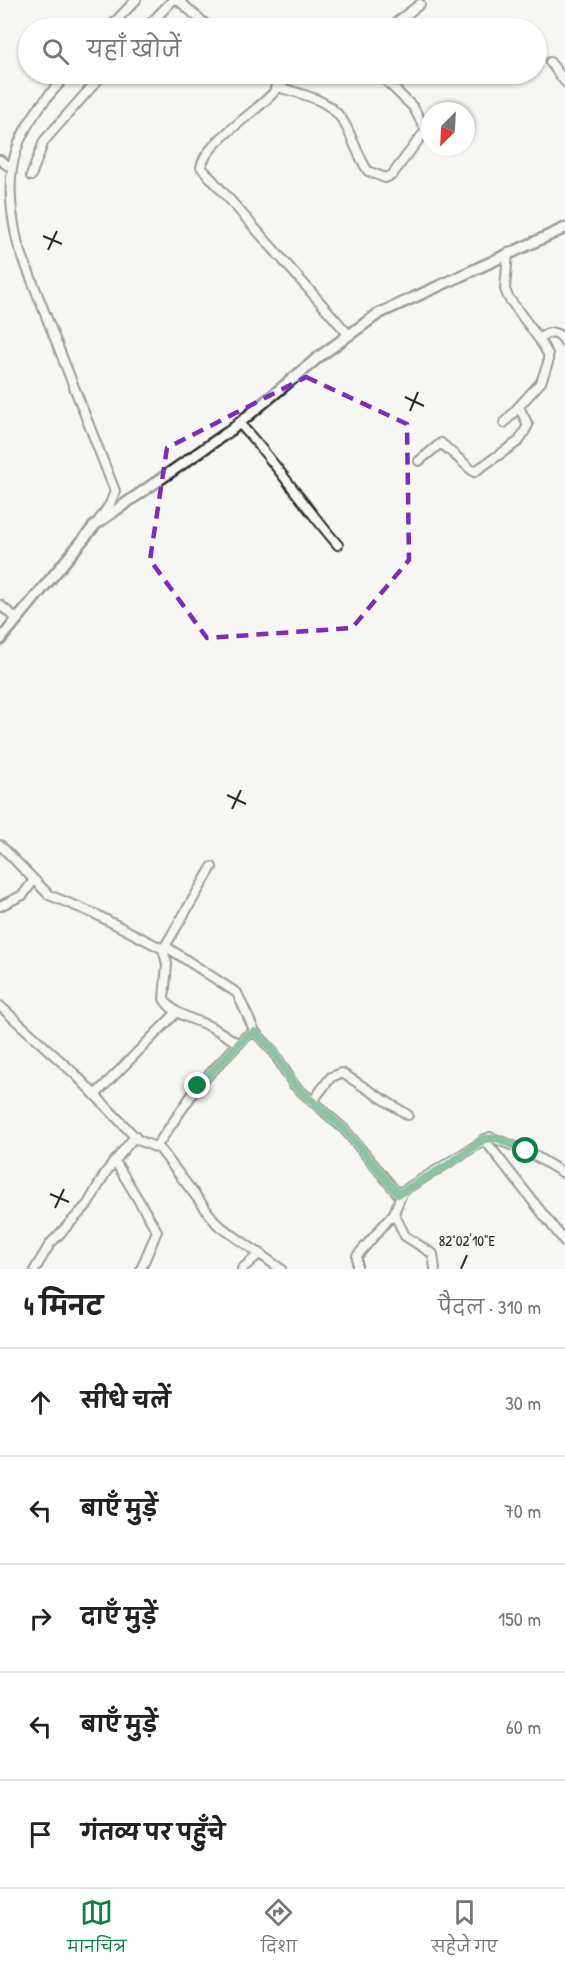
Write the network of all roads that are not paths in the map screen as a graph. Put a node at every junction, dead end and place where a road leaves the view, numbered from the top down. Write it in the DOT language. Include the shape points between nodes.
graph roads {
  1 [pos="136,0"];
  2 [pos="176,0"];
  3 [pos="420,4"];
  4 [pos="119,18"];
  5 [pos="157,18"];
  6 [pos="198,18"];
  7 [pos="402,18"];
  8 [pos="550,62"];
  9 [pos="565,82"];
  10 [pos="60,84"];
  11 [pos="94,84"];
  12 [pos="276,84"];
  13 [pos="390,84"];
  14 [pos="277,87"];
  15 [pos="0,160"];
  16 [pos="7,165"];
  17 [pos="31,176"];
  18 [pos="565,228"];
  19 [pos="508,253"];
  20 [pos="349,335"];
  21 [pos="539,339"];
  22 [pos="565,342"];
  23 [pos="519,407"];
  24 [pos="239,423"];
  25 [pos="504,423"];
  26 [pos="419,461"];
  27 [pos="96,524"];
  28 [pos="338,545"];
  29 [pos="0,605"];
  30 [pos="17,619"];
  31 [pos="0,640"];
  32 [pos="0,845"];
  33 [pos="212,867"];
  34 [pos="33,881"];
  35 [pos="0,906"];
  36 [pos="164,948"];
  37 [pos="0,1006"];
  38 [pos="177,1012"];
  39 [pos="255,1032"];
  40 [pos="239,1044"];
  41 [pos="95,1095"];
  42 [pos="312,1102"];
  43 [pos="408,1115"];
  44 [pos="135,1136"];
  45 [pos="484,1139"];
  46 [pos="156,1147"];
  47 [pos="115,1161"];
  48 [pos="565,1174"];
  49 [pos="402,1193"];
  50 [pos="394,1213"];
  51 [pos="565,1242"];
  52 [pos="260,1253"];
  53 [pos="35,1269"];
  54 [pos="141,1269"];
  55 [pos="242,1269"];
  56 [pos="281,1269"];
  57 [pos="357,1269"];
  58 [pos="435,1269"];
  1 -- 4 [label="street"];
  2 -- 5 [label="street"];
  2 -- 6 [label="street"];
  3 -- 7 [label="street"];
  8 -- 9 [label="street"];
  10 -- 16 [label="street" via="22,130"];
  11 -- 17 [label="street" via="44,141"];
  12 -- 14 [label="street"];
  13 -- 14 [label="street" via="413,106 426,130 392,176 385,178 368,171 342,119 329,106 317,98"];
  14 -- 20 [label="street" via="214,147 201,168"];
  15 -- 16 [label="street"];
  16 -- 27 [label="street" via="8,206 18,245 115,491"];
  18 -- 19 [label="street"];
  19 -- 20 [label="street" via="378,314"];
  19 -- 21 [label="street" via="505,289"];
  20 -- 24 [label="street"];
  21 -- 22 [label="street" via="547,332 556,332"];
  21 -- 23 [label="street" via="548,354 546,372"];
  23 -- 25 [label="street"];
  23 -- 26 [label="street" via="528,425 524,435 474,472 441,443"];
  24 -- 27 [label="street"];
  24 -- 28 [label="street" via="267,452 290,488"];
  27 -- 30 [label="street"];
  29 -- 30 [label="street"];
  30 -- 31 [label="street"];
  32 -- 34 [label="street"];
  33 -- 36 [label="street"];
  34 -- 35 [label="street" via="23,895"];
  34 -- 36 [label="street" via="54,898"];
  36 -- 38 [label="street" via="164,999"];
  36 -- 39 [label="street" via="237,993"];
  37 -- 41 [label="street"];
  38 -- 40 [label="street"];
  38 -- 41 [label="street"];
  39 -- 40 [label="street"];
  39 -- 42 [label="street" via="273,1051 294,1085"];
  40 -- 46 [label="street" via="198,1086"];
  41 -- 44 [label="street"];
  42 -- 43 [label="street" via="331,1077 342,1073"];
  42 -- 49 [label="street" via="345,1130 394,1190"];
  44 -- 46 [label="street"];
  44 -- 47 [label="street"];
  45 -- 48 [label="street" via="497,1138"];
  45 -- 49 [label="street"];
  45 -- 51 [label="street"];
  46 -- 52 [label="street" via="217,1224"];
  47 -- 53 [label="street" via="88,1204 50,1244"];
  47 -- 54 [label="street" via="157,1231"];
  49 -- 50 [label="street"];
  50 -- 57 [label="street" via="357,1256"];
  50 -- 58 [label="street" via="405,1236 433,1254"];
  52 -- 55 [label="street"];
  52 -- 56 [label="street"];
}
